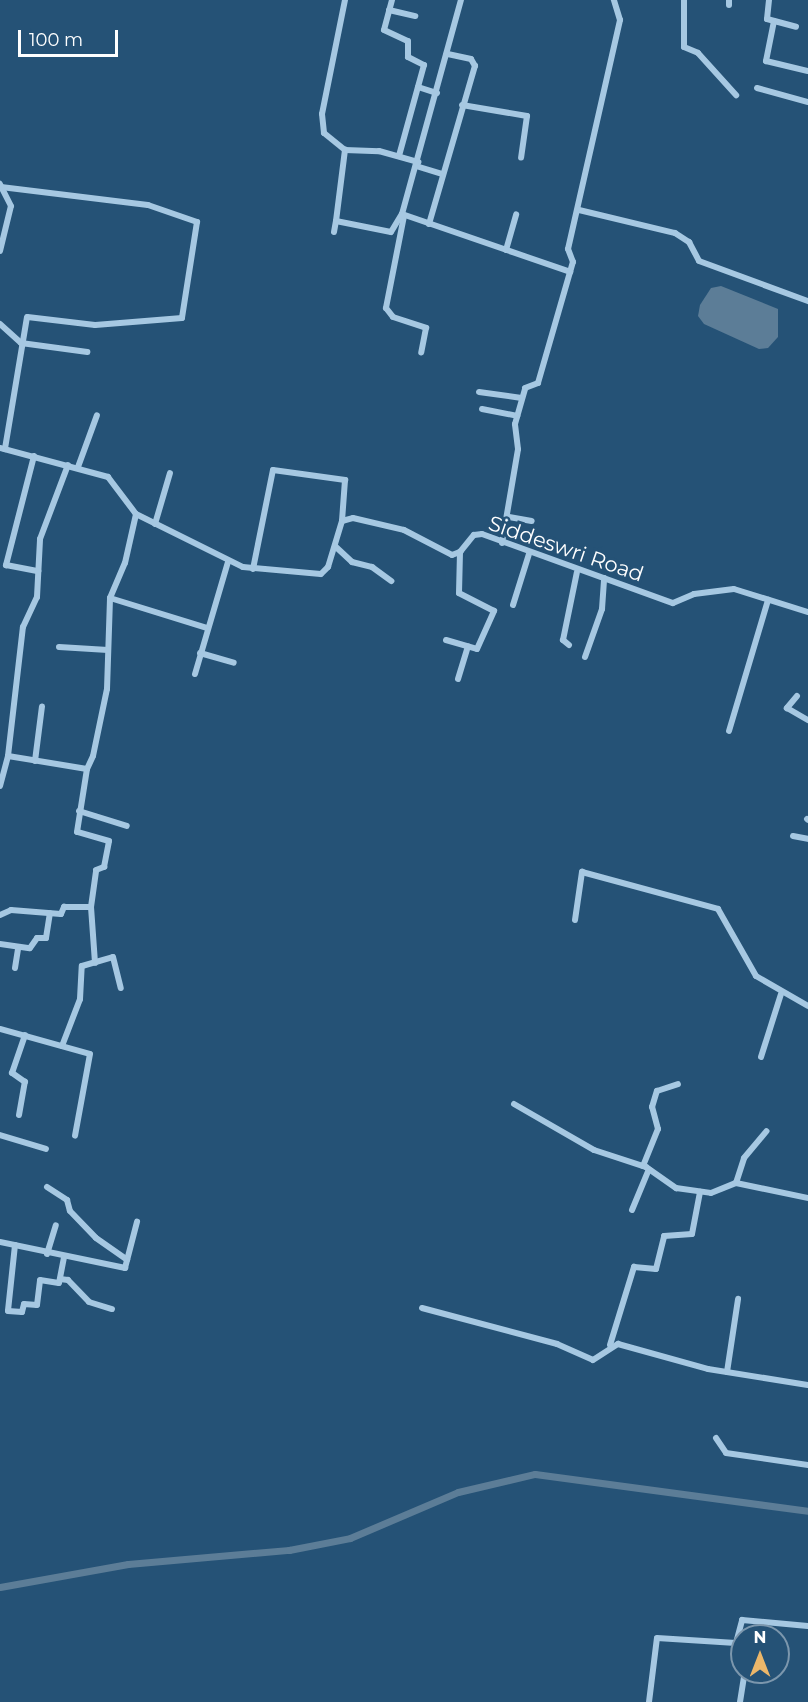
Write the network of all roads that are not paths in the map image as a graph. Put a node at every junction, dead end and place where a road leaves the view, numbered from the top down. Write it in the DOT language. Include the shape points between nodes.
graph roads {
  1 [pos="345,0"];
  2 [pos="392,0"];
  3 [pos="461,0"];
  4 [pos="614,0"];
  5 [pos="684,0"];
  6 [pos="770,0"];
  7 [pos="389,10"];
  8 [pos="415,16"];
  9 [pos="774,21"];
  10 [pos="796,27"];
  11 [pos="447,54"];
  12 [pos="808,71"];
  13 [pos="418,87"];
  14 [pos="757,88"];
  15 [pos="437,93"];
  16 [pos="736,94"];
  17 [pos="808,102"];
  18 [pos="462,105"];
  19 [pos="345,150"];
  20 [pos="399,156"];
  21 [pos="521,158"];
  22 [pos="417,164"];
  23 [pos="442,174"];
  24 [pos="1,185"];
  25 [pos="579,210"];
  26 [pos="516,214"];
  27 [pos="403,215"];
  28 [pos="336,221"];
  29 [pos="429,224"];
  30 [pos="334,232"];
  31 [pos="506,250"];
  32 [pos="0,251"];
  33 [pos="570,272"];
  34 [pos="808,301"];
  35 [pos="0,324"];
  36 [pos="21,343"];
  37 [pos="87,352"];
  38 [pos="421,353"];
  39 [pos="479,392"];
  40 [pos="522,398"];
  41 [pos="482,409"];
  42 [pos="97,415"];
  43 [pos="517,416"];
  44 [pos="2,449"];
  45 [pos="34,456"];
  46 [pos="68,465"];
  47 [pos="78,467"];
  48 [pos="170,473"];
  49 [pos="136,514"];
  50 [pos="509,517"];
  51 [pos="532,521"];
  52 [pos="342,522"];
  53 [pos="155,524"];
  54 [pos="502,543"];
  55 [pos="336,547"];
  56 [pos="460,552"];
  57 [pos="529,554"];
  58 [pos="228,562"];
  59 [pos="253,568"];
  60 [pos="38,571"];
  61 [pos="577,572"];
  62 [pos="604,578"];
  63 [pos="391,582"];
  64 [pos="110,598"];
  65 [pos="768,600"];
  66 [pos="513,605"];
  67 [pos="808,612"];
  68 [pos="207,628"];
  69 [pos="446,640"];
  70 [pos="569,645"];
  71 [pos="59,647"];
  72 [pos="468,647"];
  73 [pos="108,650"];
  74 [pos="200,653"];
  75 [pos="585,657"];
  76 [pos="234,663"];
  77 [pos="195,674"];
  78 [pos="458,679"];
  79 [pos="797,696"];
  80 [pos="42,706"];
  81 [pos="808,720"];
  82 [pos="729,731"];
  83 [pos="9,756"];
  84 [pos="35,761"];
  85 [pos="87,769"];
  86 [pos="0,786"];
  87 [pos="79,811"];
  88 [pos="127,826"];
  89 [pos="793,836"];
  90 [pos="808,839"];
  91 [pos="91,907"];
  92 [pos="50,913"];
  93 [pos="0,915"];
  94 [pos="575,920"];
  95 [pos="0,944"];
  96 [pos="18,948"];
  97 [pos="94,963"];
  98 [pos="15,968"];
  99 [pos="121,988"];
  100 [pos="781,993"];
  101 [pos="808,1006"];
  102 [pos="0,1029"];
  103 [pos="24,1035"];
  104 [pos="62,1047"];
  105 [pos="761,1057"];
  106 [pos="678,1084"];
  107 [pos="514,1104"];
  108 [pos="20,1114"];
  109 [pos="767,1131"];
  110 [pos="0,1136"];
  111 [pos="75,1136"];
  112 [pos="46,1149"];
  113 [pos="646,1167"];
  114 [pos="736,1183"];
  115 [pos="47,1187"];
  116 [pos="700,1192"];
  117 [pos="808,1198"];
  118 [pos="632,1210"];
  119 [pos="137,1222"];
  120 [pos="56,1225"];
  121 [pos="0,1242"];
  122 [pos="15,1245"];
  123 [pos="47,1254"];
  124 [pos="64,1257"];
  125 [pos="127,1260"];
  126 [pos="60,1279"];
  127 [pos="738,1299"];
  128 [pos="422,1308"];
  129 [pos="112,1309"];
  130 [pos="610,1345"];
  131 [pos="727,1372"];
  132 [pos="808,1385"];
  133 [pos="716,1438"];
  134 [pos="808,1465"];
  135 [pos="808,1626"];
  136 [pos="743,1684"];
  137 [pos="649,1702"];
  138 [pos="740,1702"];
  1 -- 19 [label="street" via="321,121 330,141"];
  2 -- 7 [label="street"];
  3 -- 11 [label="street"];
  4 -- 25 [label="street" via="619,25"];
  5 -- 16 [label="street" via="684,46 698,53"];
  6 -- 9 [label="street" via="765,17"];
  7 -- 8 [label="street"];
  7 -- 13 [label="street" via="384,30 408,41 408,57 424,65"];
  9 -- 10 [label="street"];
  9 -- 12 [label="street" via="766,60"];
  11 -- 15 [label="street"];
  11 -- 18 [label="street" via="475,62"];
  13 -- 15 [label="street"];
  13 -- 20 [label="street"];
  14 -- 17 [label="street"];
  15 -- 22 [label="street"];
  18 -- 21 [label="street" via="527,116"];
  18 -- 23 [label="street"];
  19 -- 20 [label="street"];
  19 -- 28 [label="street"];
  20 -- 22 [label="street"];
  22 -- 23 [label="street"];
  22 -- 27 [label="street"];
  23 -- 29 [label="street"];
  24 -- 32 [label="street" via="11,206"];
  24 -- 36 [label="street" via="142,203 197,222 182,318 94,325 31,315"];
  25 -- 33 [label="street" via="568,249 574,260"];
  25 -- 34 [label="street" via="675,233 689,242 699,261"];
  26 -- 31 [label="street"];
  27 -- 28 [label="street" via="391,232"];
  27 -- 29 [label="street"];
  27 -- 38 [label="street" via="386,308 393,317 426,328"];
  28 -- 30 [label="street"];
  29 -- 31 [label="street"];
  31 -- 33 [label="street"];
  33 -- 40 [label="street" via="564,305 538,383 525,387"];
  35 -- 36 [label="street"];
  36 -- 37 [label="street"];
  36 -- 44 [label="street"];
  39 -- 40 [label="street"];
  40 -- 43 [label="street"];
  41 -- 43 [label="street"];
  42 -- 47 [label="street"];
  43 -- 50 [label="street"];
  44 -- 45 [label="street"];
  45 -- 46 [label="street"];
  45 -- 60 [label="street" via="6,565"];
  46 -- 47 [label="street"];
  46 -- 60 [label="street" via="40,539"];
  47 -- 49 [label="street" via="113,481"];
  48 -- 53 [label="street"];
  49 -- 53 [label="street"];
  49 -- 64 [label="street" via="125,563"];
  50 -- 51 [label="street"];
  50 -- 54 [label="street"];
  52 -- 55 [label="street"];
  52 -- 56 [label="street, Siddeswri Road" via="353,518 392,526 448,554"];
  52 -- 59 [label="street" via="345,480 273,470"];
  53 -- 58 [label="street"];
  54 -- 56 [label="street, Siddeswri Road" via="478,533"];
  54 -- 57 [label="street, Siddeswri Road"];
  55 -- 59 [label="street" via="321,574"];
  55 -- 63 [label="street" via="352,562 372,567"];
  56 -- 72 [label="street" via="459,592 494,609 478,648"];
  57 -- 61 [label="street, Siddeswri Road"];
  57 -- 66 [label="street"];
  58 -- 59 [label="street"];
  58 -- 68 [label="street"];
  60 -- 83 [label="street" via="36,600 22,627"];
  61 -- 62 [label="street, Siddeswri Road"];
  61 -- 70 [label="street" via="563,640"];
  62 -- 65 [label="street, Siddeswri Road" via="673,603 694,594 734,589"];
  62 -- 75 [label="street" via="602,609"];
  64 -- 68 [label="street"];
  64 -- 73 [label="street"];
  65 -- 67 [label="street, Siddeswri Road"];
  65 -- 82 [label="street"];
  68 -- 74 [label="street"];
  69 -- 72 [label="street"];
  71 -- 73 [label="street"];
  72 -- 78 [label="street"];
  73 -- 85 [label="street" via="97,745"];
  74 -- 76 [label="street"];
  74 -- 77 [label="street"];
  79 -- 81 [label="street" via="787,708"];
  80 -- 84 [label="street"];
  83 -- 84 [label="street"];
  83 -- 86 [label="street"];
  84 -- 85 [label="street"];
  85 -- 87 [label="street"];
  87 -- 88 [label="street"];
  87 -- 91 [label="street" via="77,832 109,841 104,867 96,870"];
  89 -- 90 [label="street"];
  91 -- 92 [label="street" via="64,907 62,914"];
  91 -- 97 [label="street"];
  92 -- 93 [label="street" via="12,910"];
  92 -- 96 [label="street" via="46,938 36,939 28,949"];
  94 -- 100 [label="street" via="582,872 718,909 756,976"];
  95 -- 96 [label="street"];
  96 -- 98 [label="street"];
  97 -- 99 [label="street" via="113,957"];
  97 -- 104 [label="street" via="81,967 81,997"];
  100 -- 101 [label="street"];
  100 -- 105 [label="street"];
  102 -- 103 [label="street"];
  103 -- 104 [label="street"];
  103 -- 108 [label="street" via="12,1073 25,1082"];
  104 -- 111 [label="street" via="90,1053"];
  106 -- 113 [label="street" via="657,1091 652,1107 658,1129"];
  107 -- 113 [label="street" via="594,1150"];
  109 -- 114 [label="street" via="744,1158"];
  110 -- 112 [label="street"];
  113 -- 116 [label="street" via="676,1188"];
  113 -- 118 [label="street"];
  114 -- 116 [label="street"];
  114 -- 117 [label="street"];
  115 -- 125 [label="street" via="68,1200 70,1211 96,1238"];
  116 -- 130 [label="street" via="692,1234 664,1236 656,1269 634,1267"];
  119 -- 125 [label="street"];
  120 -- 123 [label="street"];
  121 -- 122 [label="street"];
  122 -- 123 [label="street"];
  122 -- 126 [label="street" via="8,1310 22,1312 23,1304 38,1305 41,1279 58,1283"];
  123 -- 124 [label="street"];
  124 -- 125 [label="street" via="124,1268"];
  124 -- 126 [label="street"];
  126 -- 129 [label="street" via="68,1280 89,1302"];
  127 -- 131 [label="street"];
  128 -- 130 [label="street" via="557,1344 593,1360"];
  130 -- 131 [label="street"];
  131 -- 132 [label="street"];
  133 -- 134 [label="street" via="726,1453"];
  135 -- 137 [label="street" via="742,1620 736,1643 657,1638"];
  136 -- 138 [label="street"];
}
